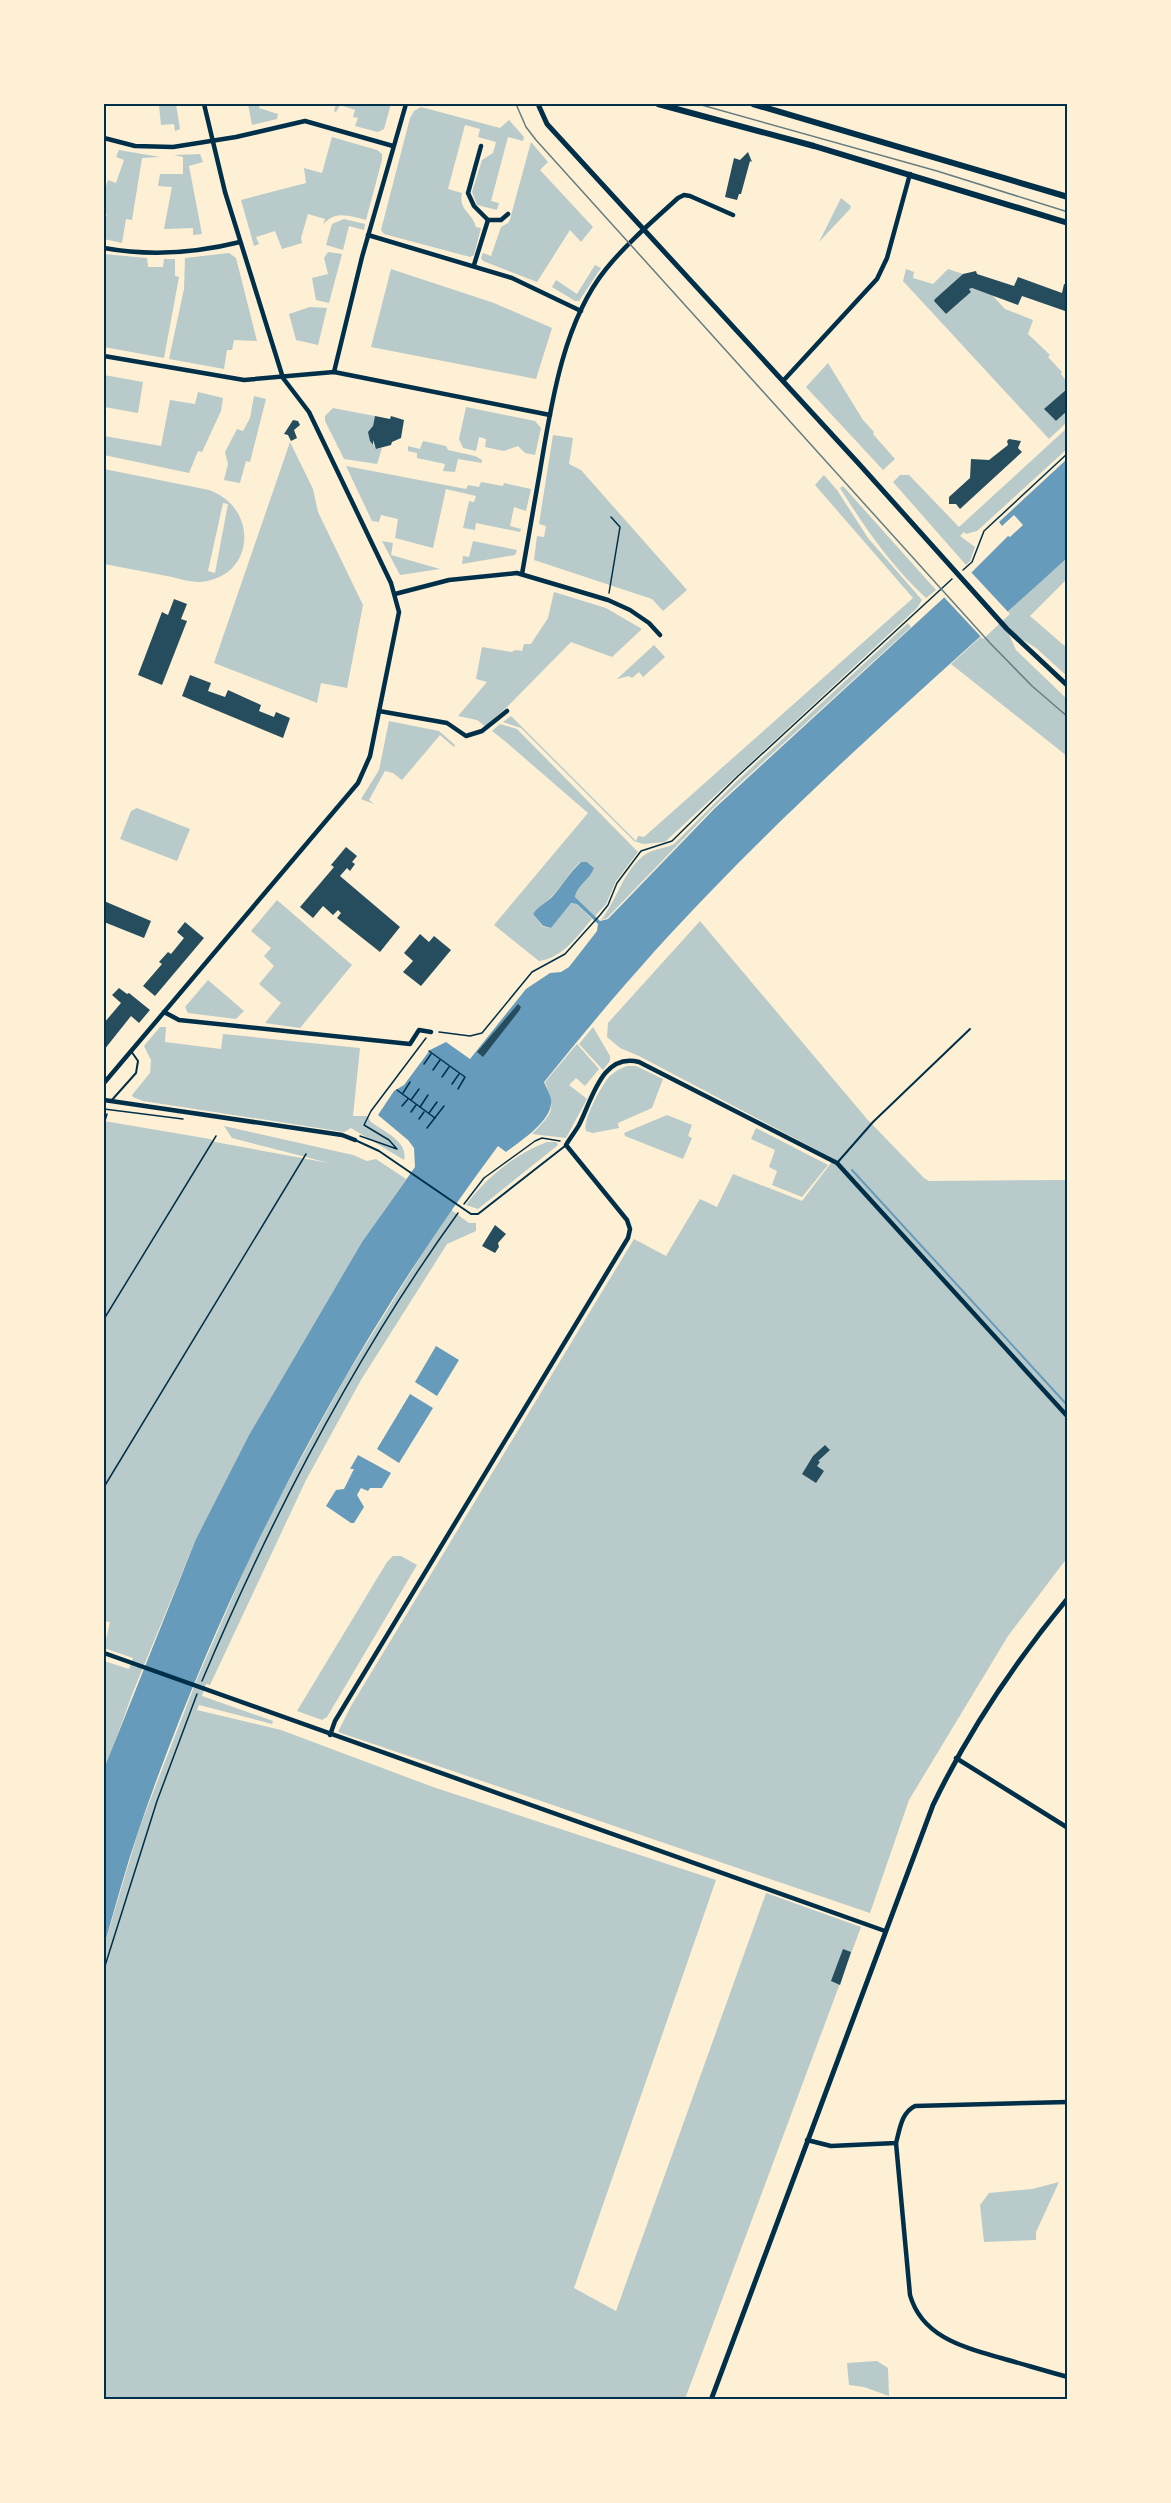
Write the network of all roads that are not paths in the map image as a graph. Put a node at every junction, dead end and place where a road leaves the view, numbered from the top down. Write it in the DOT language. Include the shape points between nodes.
graph roads {
  1 [pos="204,104"];
  2 [pos="405,104"];
  3 [pos="538,104"];
  4 [pos="658,104"];
  5 [pos="753,104"];
  6 [pos="104,138"];
  7 [pos="212,142"];
  8 [pos="393,146"];
  9 [pos="481,146"];
  10 [pos="910,174"];
  11 [pos="1068,196"];
  12 [pos="508,214"];
  13 [pos="733,215"];
  14 [pos="488,220"];
  15 [pos="1068,223"];
  16 [pos="642,231"];
  17 [pos="368,235"];
  18 [pos="240,242"];
  19 [pos="104,248"];
  20 [pos="474,265"];
  21 [pos="581,311"];
  22 [pos="104,356"];
  23 [pos="334,372"];
  24 [pos="282,378"];
  25 [pos="783,381"];
  26 [pos="550,415"];
  27 [pos="522,574"];
  28 [pos="395,594"];
  29 [pos="660,635"];
  30 [pos="1068,686"];
  31 [pos="379,711"];
  32 [pos="507,711"];
  33 [pos="164,1012"];
  34 [pos="970,1029"];
  35 [pos="431,1032"];
  36 [pos="131,1051"];
  37 [pos="104,1083"];
  38 [pos="104,1100"];
  39 [pos="111,1101"];
  40 [pos="356,1137"];
  41 [pos="566,1145"];
  42 [pos="837,1163"];
  43 [pos="1068,1417"];
  44 [pos="1068,1598"];
  45 [pos="104,1653"];
  46 [pos="330,1735"];
  47 [pos="956,1758"];
  48 [pos="1068,1828"];
  49 [pos="885,1931"];
  50 [pos="1068,2102"];
  51 [pos="807,2140"];
  52 [pos="896,2143"];
  53 [pos="1068,2377"];
  54 [pos="711,2400"];
  1 -- 7 [label="street"];
  2 -- 8 [label="street"];
  3 -- 16 [label="street" via="547,124"];
  4 -- 10 [label="main road"];
  5 -- 11 [label="main road"];
  6 -- 7 [label="street" via="154,148"];
  7 -- 8 [label="street" via="305,121"];
  7 -- 18 [label="street"];
  8 -- 17 [label="street"];
  9 -- 14 [label="street" via="468,193"];
  10 -- 15 [label="main road"];
  10 -- 25 [label="street" via="887,258 877,279"];
  12 -- 14 [label="street" via="501,220"];
  13 -- 16 [label="street" via="684,195"];
  14 -- 20 [label="street"];
  16 -- 21 [label="street" via="605,270"];
  16 -- 25 [label="street"];
  17 -- 20 [label="street"];
  17 -- 23 [label="street"];
  18 -- 19 [label="street" via="181,252"];
  18 -- 24 [label="street"];
  20 -- 21 [label="street" via="512,278"];
  21 -- 26 [label="street" via="564,356"];
  22 -- 24 [label="street" via="244,380"];
  23 -- 24 [label="street"];
  23 -- 26 [label="street"];
  24 -- 28 [label="street" via="309,412"];
  25 -- 30 [label="street" via="1006,629"];
  26 -- 27 [label="street"];
  27 -- 28 [label="street" via="449,580"];
  27 -- 29 [label="street" via="608,600 639,617"];
  28 -- 31 [label="street" via="399,612"];
  31 -- 32 [label="street" via="447,723 466,736 482,731"];
  31 -- 33 [label="street" via="370,756 358,783"];
  33 -- 35 [label="street" via="178,1020 410,1044 419,1030"];
  33 -- 36 [label="street"];
  34 -- 42 [label="lane" via="873,1122"];
  36 -- 37 [label="street"];
  36 -- 39 [label="lane" via="138,1062 136,1073"];
  38 -- 39 [label="street"];
  39 -- 40 [label="street"];
  40 -- 41 [label="lane" via="471,1214 478,1214"];
  41 -- 42 [label="street" via="608,1069 629,1059"];
  41 -- 46 [label="street" via="627,1220 628,1238"];
  42 -- 43 [label="street"];
  44 -- 47 [label="street" via="1007,1678"];
  45 -- 46 [label="street"];
  46 -- 49 [label="street"];
  47 -- 48 [label="street"];
  47 -- 49 [label="street" via="921,1834"];
  49 -- 51 [label="street"];
  50 -- 52 [label="street" via="915,2106 903,2117"];
  51 -- 52 [label="street" via="831,2146"];
  51 -- 54 [label="street"];
  52 -- 53 [label="street" via="910,2295 920,2318 957,2344"];
}
